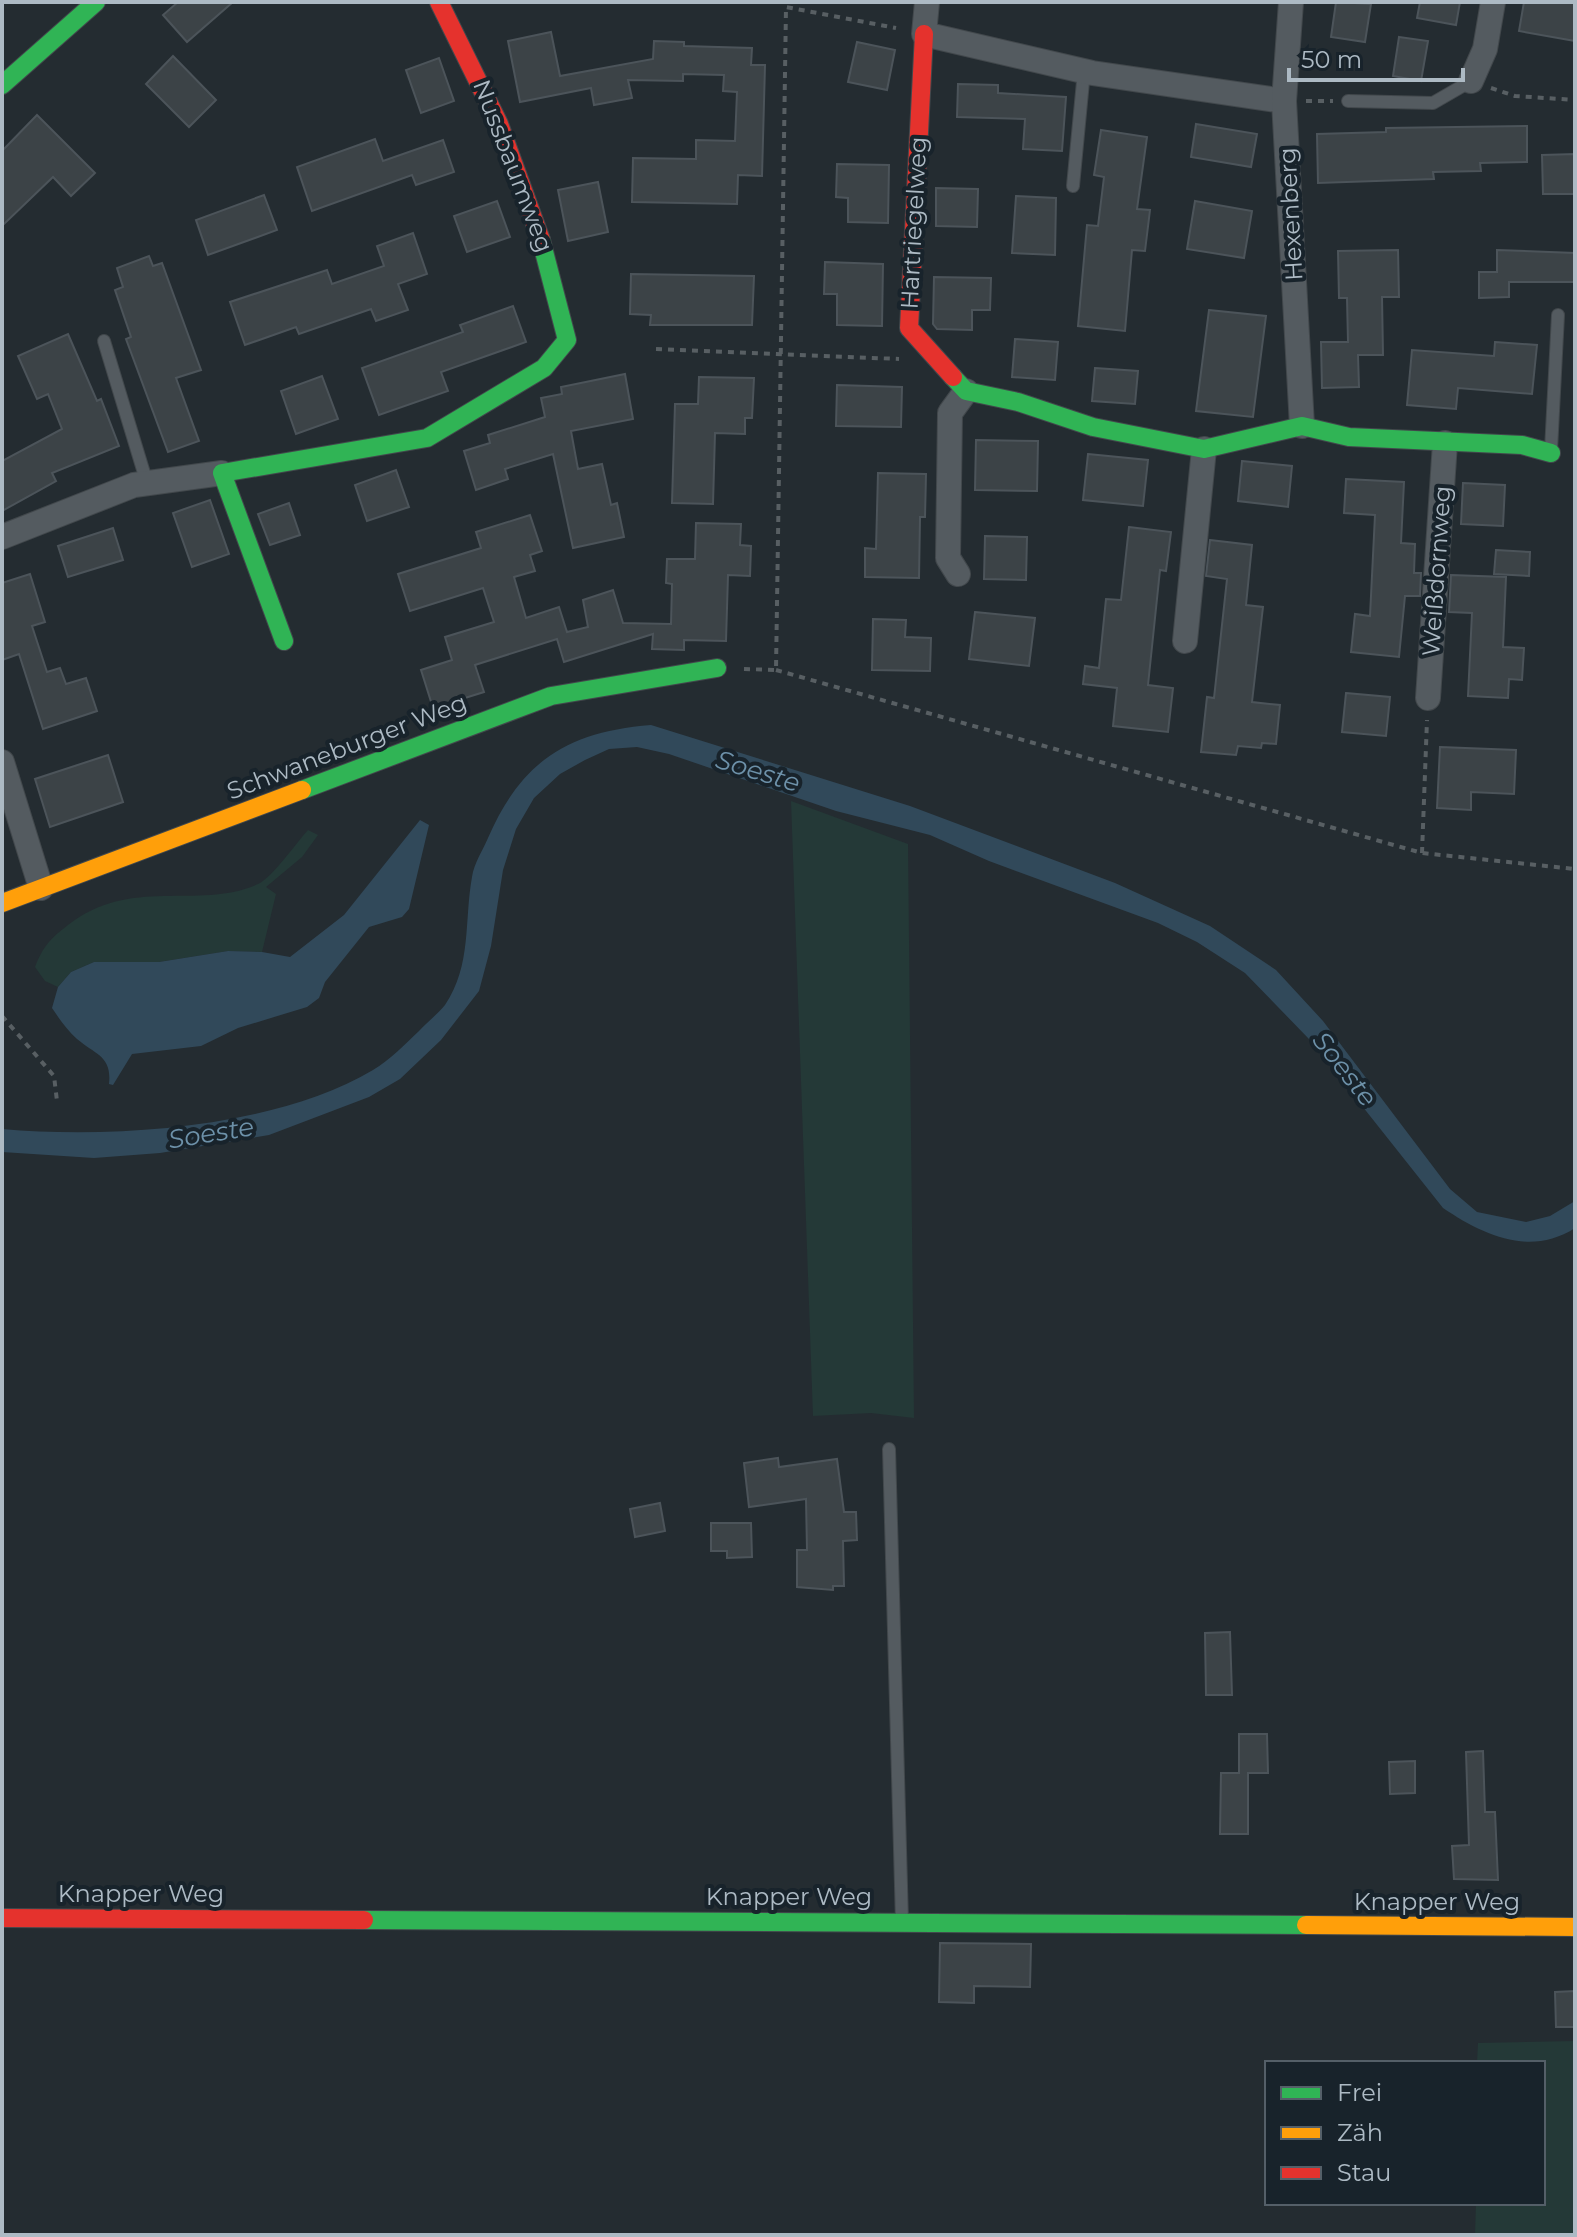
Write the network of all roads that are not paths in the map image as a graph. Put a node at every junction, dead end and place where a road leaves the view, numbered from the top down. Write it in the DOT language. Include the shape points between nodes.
graph roads {
  1 [pos="96,2"];
  2 [pos="439,2"];
  3 [pos="927,2"];
  4 [pos="1291,2"];
  5 [pos="1493,2"];
  6 [pos="924,34"];
  7 [pos="1084,71"];
  8 [pos="1471,81"];
  9 [pos="2,85"];
  10 [pos="1284,101"];
  11 [pos="1348,101"];
  12 [pos="1073,186"];
  13 [pos="1558,315"];
  14 [pos="104,341"];
  15 [pos="966,391"];
  16 [pos="1302,426"];
  17 [pos="1445,443"];
  18 [pos="1204,449"];
  19 [pos="1551,453"];
  20 [pos="222,473"];
  21 [pos="147,483"];
  22 [pos="2,537"];
  23 [pos="958,574"];
  24 [pos="284,641"];
  25 [pos="1185,641"];
  26 [pos="717,668"];
  27 [pos="1428,698"];
  28 [pos="2,762"];
  29 [pos="41,888"];
  30 [pos="2,903"];
  31 [pos="889,1449"];
  32 [pos="2,1918"];
  33 [pos="902,1922"];
  34 [pos="1575,1927"];
  1 -- 9 [label="street"];
  2 -- 20 [label="street, Nussbaumweg" via="477,70 537,217 567,340 544,368 427,438"];
  3 -- 6 [label="street, Hartriegelweg"];
  4 -- 10 [label="street, Hexenberg"];
  5 -- 8 [label="street" via="1485,49"];
  6 -- 7 [label="street"];
  6 -- 15 [label="street, Hartriegelweg" via="909,328"];
  7 -- 10 [label="street"];
  7 -- 12 [label="lane"];
  8 -- 11 [label="lane" via="1433,103"];
  10 -- 16 [label="street, Hexenberg"];
  13 -- 19 [label="lane"];
  14 -- 21 [label="lane"];
  15 -- 18 [label="street" via="1093,427"];
  15 -- 23 [label="street" via="950,413 948,558"];
  16 -- 17 [label="street" via="1349,437"];
  16 -- 18 [label="street"];
  17 -- 19 [label="street" via="1522,445"];
  17 -- 27 [label="street, Weißdornweg"];
  18 -- 25 [label="street"];
  20 -- 21 [label="street, Nussbaumweg"];
  20 -- 24 [label="street"];
  21 -- 22 [label="street, Nussbaumweg"];
  26 -- 29 [label="street, Schwaneburger Weg" via="551,696"];
  28 -- 29 [label="street"];
  29 -- 30 [label="street, Schwaneburger Weg"];
  31 -- 33 [label="lane"];
  32 -- 33 [label="street, Knapper Weg"];
  33 -- 34 [label="street, Knapper Weg"];
}
